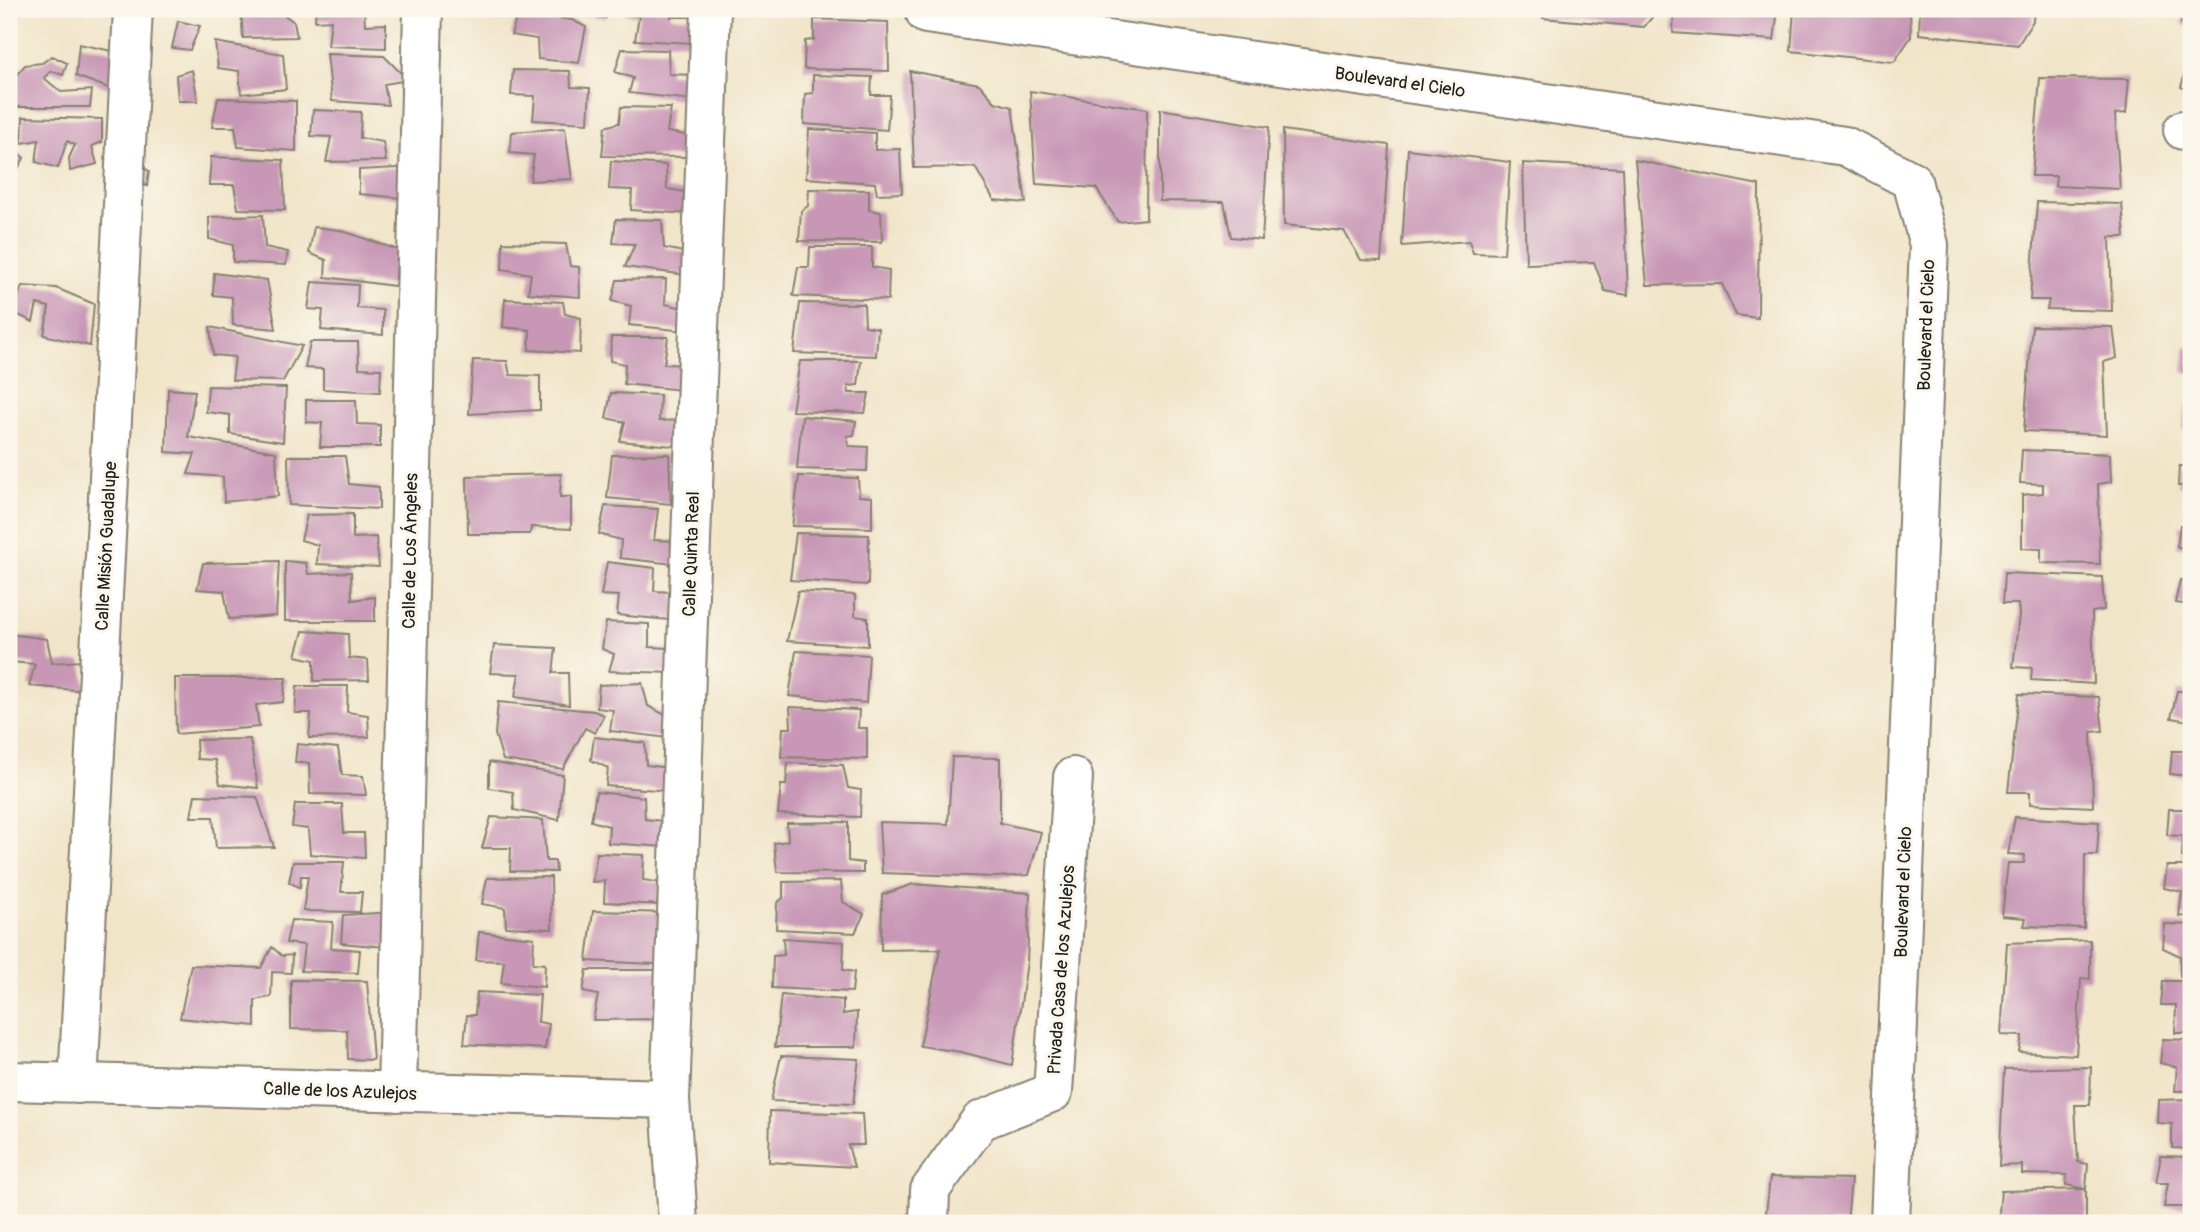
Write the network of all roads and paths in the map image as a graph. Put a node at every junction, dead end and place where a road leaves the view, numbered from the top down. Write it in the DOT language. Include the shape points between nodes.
graph roads {
  1 [pos="133,9"];
  2 [pos="423,9"];
  3 [pos="711,9"];
  4 [pos="926,14"];
  5 [pos="1073,777"];
  6 [pos="9,1081"];
  7 [pos="78,1084"];
  8 [pos="397,1092"];
  9 [pos="670,1099"];
  10 [pos="678,1222"];
  11 [pos="929,1223"];
  12 [pos="1890,1223"];
  1 -- 7 [label="street, Calle Misión Guadalupe"];
  2 -- 8 [label="street, Calle de Los Ángeles"];
  3 -- 9 [label="street, Calle Quinta Real"];
  4 -- 12 [label="street, Boulevard el Cielo" via="1845,146 1912,181 1929,245"];
  5 -- 11 [label="street, Privada Casa de los Azulejos" via="1053,1092 980,1121 930,1190"];
  6 -- 7 [label="street, Calle de los Azulejos"];
  7 -- 8 [label="street, Calle de los Azulejos"];
  8 -- 9 [label="street, Calle de los Azulejos"];
  9 -- 10 [label="street, Calle Quinta Real"];
}
